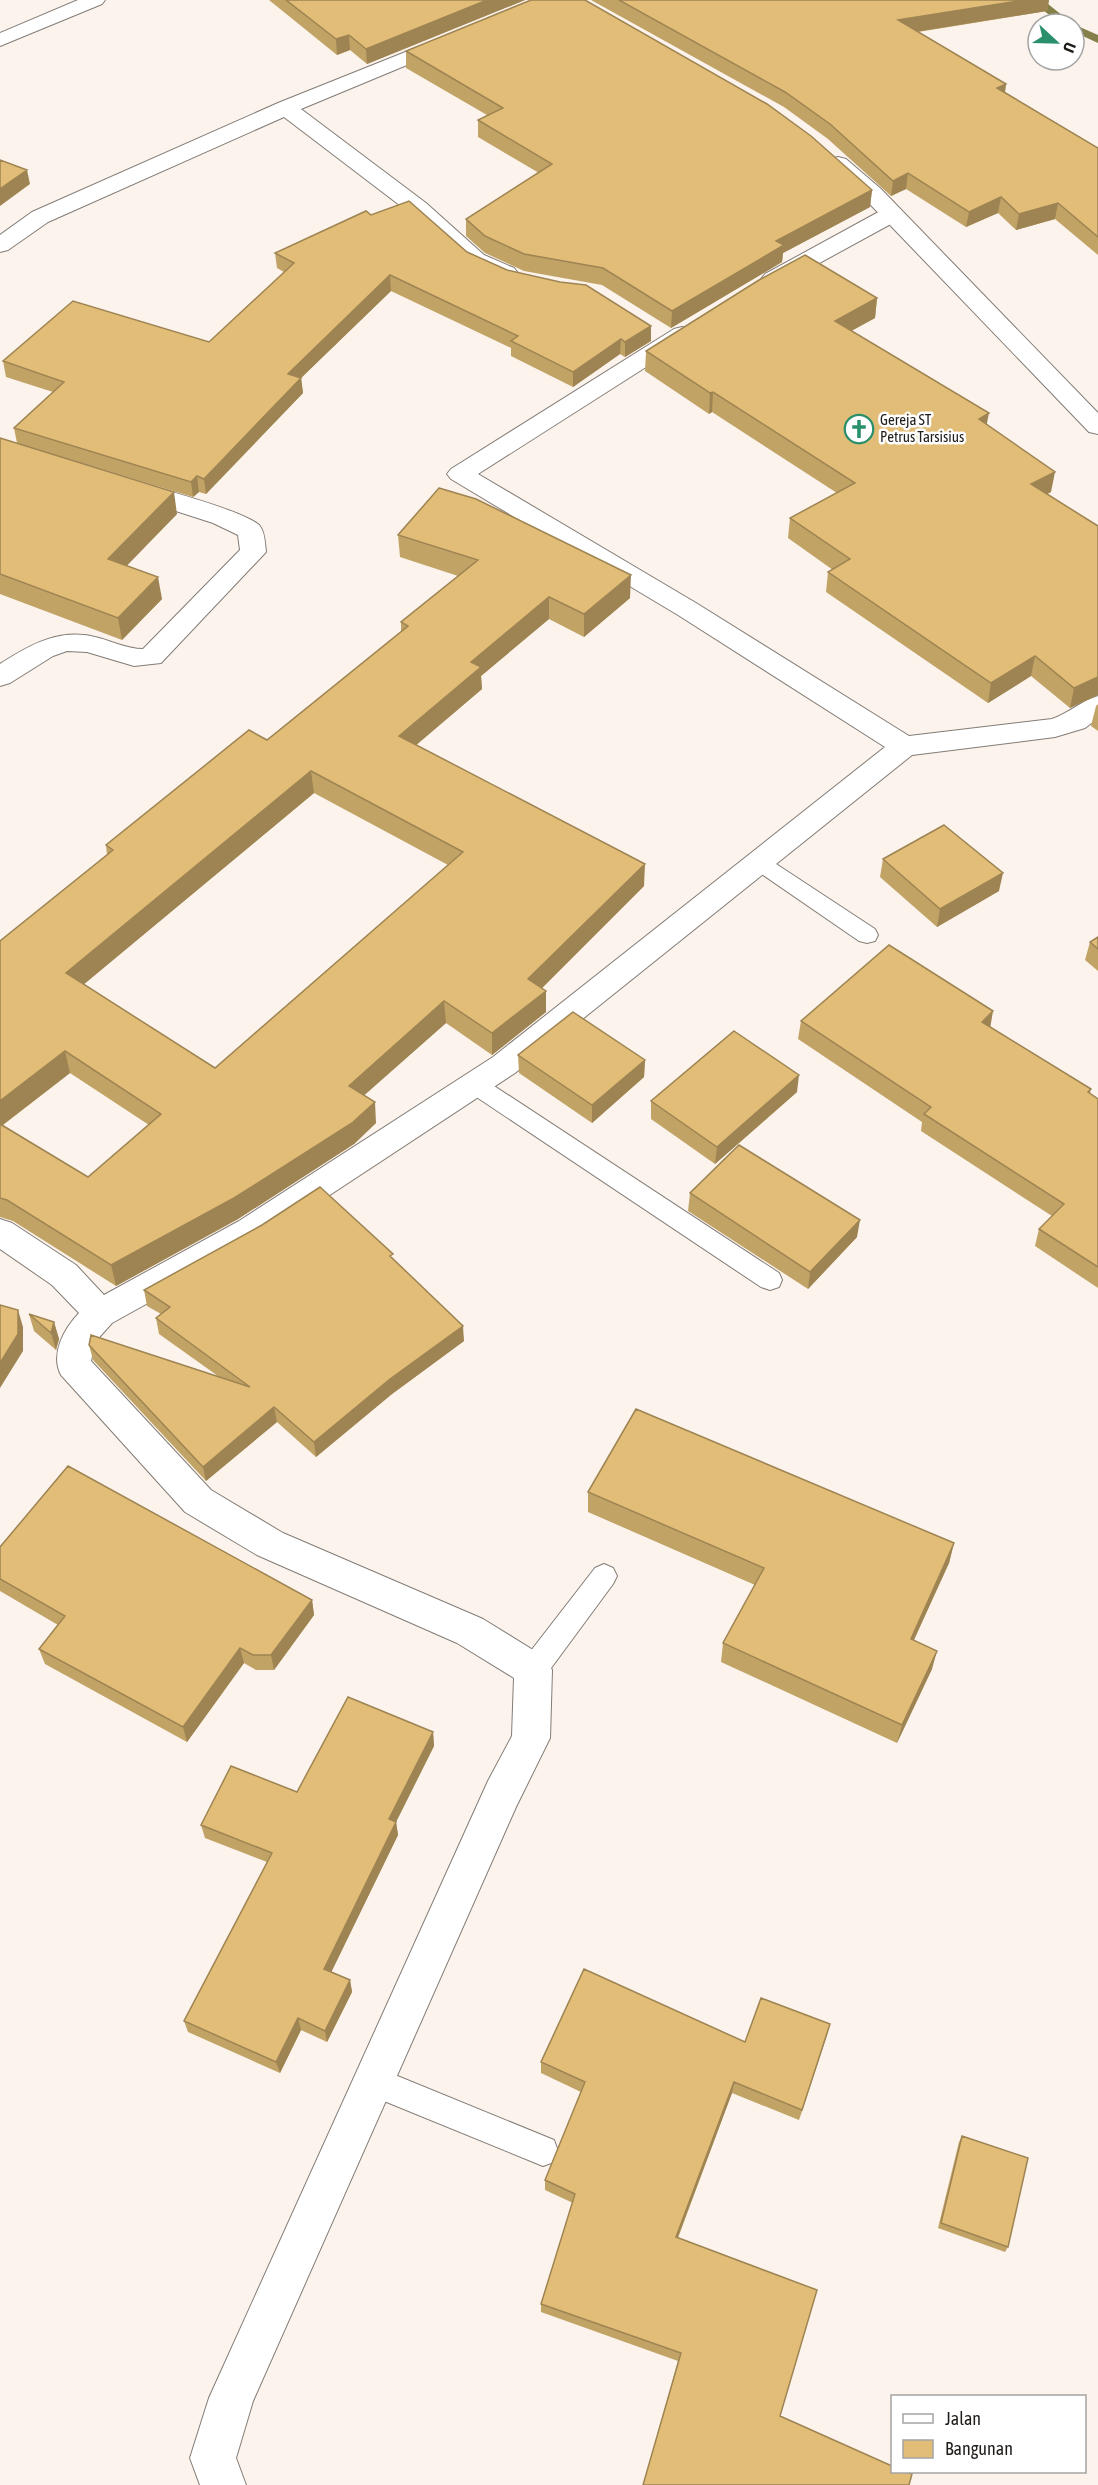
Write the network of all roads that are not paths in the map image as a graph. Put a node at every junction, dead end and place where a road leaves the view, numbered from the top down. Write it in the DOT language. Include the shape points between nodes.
graph roads {
  1 [pos="96,0"];
  2 [pos="472,32"];
  3 [pos="0,40"];
  4 [pos="286,108"];
  5 [pos="826,152"];
  6 [pos="892,214"];
  7 [pos="0,245"];
  8 [pos="527,280"];
  9 [pos="759,287"];
  10 [pos="700,323"];
  11 [pos="1098,427"];
  12 [pos="110,482"];
  13 [pos="0,677"];
  14 [pos="1098,705"];
  15 [pos="904,746"];
  16 [pos="760,863"];
  17 [pos="867,935"];
  18 [pos="474,1084"];
  19 [pos="0,1232"];
  20 [pos="770,1280"];
  21 [pos="100,1313"];
  22 [pos="604,1576"];
  23 [pos="533,1670"];
  24 [pos="373,2081"];
  25 [pos="543,2151"];
  26 [pos="223,2485"];
  1 -- 3 [label="street"];
  2 -- 4 [label="street"];
  4 -- 7 [label="street" via="40,217"];
  4 -- 8 [label="street" via="418,208 476,260"];
  5 -- 6 [label="street"];
  6 -- 9 [label="street"];
  6 -- 11 [label="street"];
  10 -- 15 [label="street" via="661,335 460,474 687,609"];
  12 -- 13 [label="street" via="222,517 250,531 253,552 151,657 133,659 71,641 46,647"];
  14 -- 15 [label="street" via="1075,721 1055,728"];
  15 -- 16 [label="street"];
  16 -- 17 [label="lane"];
  16 -- 18 [label="street" via="504,1065"];
  18 -- 20 [label="lane"];
  18 -- 21 [label="street" via="250,1230"];
  19 -- 21 [label="street" via="64,1275"];
  21 -- 23 [label="street" via="79,1336 73,1365 198,1501 270,1544 470,1631"];
  22 -- 23 [label="lane"];
  23 -- 24 [label="street" via="531,1738"];
  24 -- 25 [label="lane"];
  24 -- 26 [label="street" via="231,2398 213,2458"];
}
